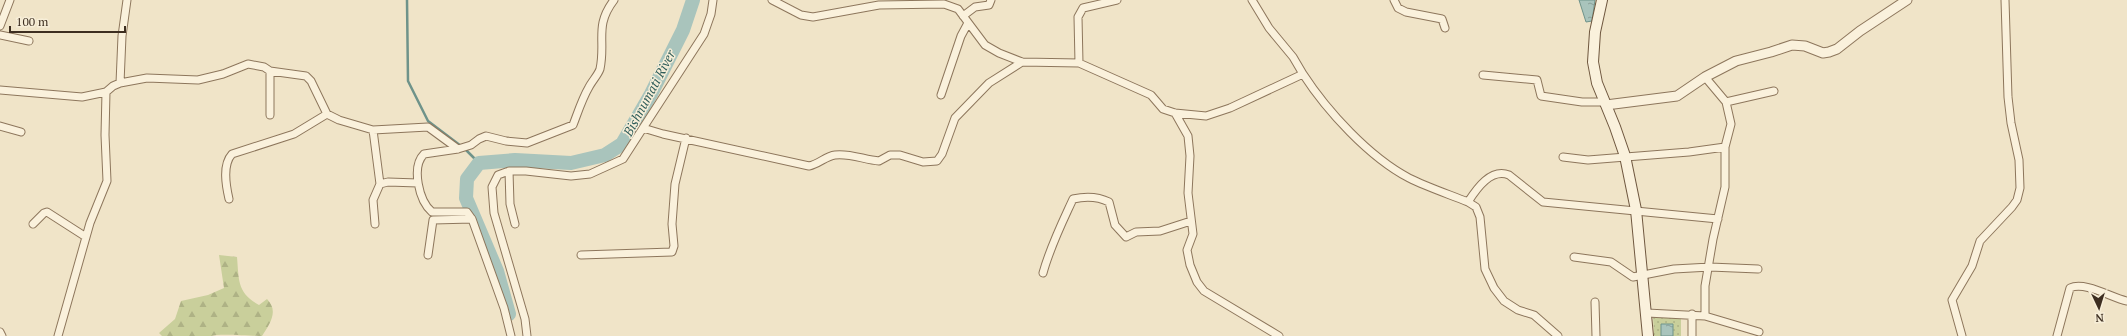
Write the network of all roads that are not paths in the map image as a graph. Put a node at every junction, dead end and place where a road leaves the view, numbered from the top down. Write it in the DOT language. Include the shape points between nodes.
graph roads {
  1 [pos="10,0"];
  2 [pos="127,0"];
  3 [pos="614,0"];
  4 [pos="712,0"];
  5 [pos="772,0"];
  6 [pos="991,0"];
  7 [pos="1117,0"];
  8 [pos="1252,0"];
  9 [pos="1394,0"];
  10 [pos="1602,0"];
  11 [pos="1907,0"];
  12 [pos="2005,0"];
  13 [pos="878,2"];
  14 [pos="963,16"];
  15 [pos="968,23"];
  16 [pos="0,26"];
  17 [pos="1445,28"];
  18 [pos="0,35"];
  19 [pos="29,41"];
  20 [pos="1022,62"];
  21 [pos="1079,63"];
  22 [pos="270,71"];
  23 [pos="1303,74"];
  24 [pos="1483,75"];
  25 [pos="1705,77"];
  26 [pos="120,83"];
  27 [pos="1,88"];
  28 [pos="1774,91"];
  29 [pos="106,92"];
  30 [pos="941,95"];
  31 [pos="1726,102"];
  32 [pos="1606,104"];
  33 [pos="1175,113"];
  34 [pos="327,114"];
  35 [pos="270,115"];
  36 [pos="0,126"];
  37 [pos="643,128"];
  38 [pos="373,130"];
  39 [pos="21,132"];
  40 [pos="686,138"];
  41 [pos="1725,146"];
  42 [pos="458,149"];
  43 [pos="1625,156"];
  44 [pos="1563,157"];
  45 [pos="508,171"];
  46 [pos="418,183"];
  47 [pos="380,184"];
  48 [pos="229,199"];
  49 [pos="1468,202"];
  50 [pos="1636,210"];
  51 [pos="1718,219"];
  52 [pos="472,220"];
  53 [pos="1191,222"];
  54 [pos="33,224"];
  55 [pos="375,224"];
  56 [pos="515,224"];
  57 [pos="86,237"];
  58 [pos="581,255"];
  59 [pos="428,256"];
  60 [pos="1574,257"];
  61 [pos="1710,267"];
  62 [pos="1758,269"];
  63 [pos="1043,273"];
  64 [pos="1642,276"];
  65 [pos="2127,301"];
  66 [pos="1595,302"];
  67 [pos="1647,313"];
  68 [pos="1692,314"];
  69 [pos="1706,316"];
  70 [pos="0,332"];
  71 [pos="1759,332"];
  72 [pos="1555,335"];
  73 [pos="2,336"];
  74 [pos="58,336"];
  75 [pos="511,336"];
  76 [pos="527,336"];
  77 [pos="1279,336"];
  78 [pos="1596,336"];
  79 [pos="1648,336"];
  80 [pos="1692,336"];
  81 [pos="1962,336"];
  82 [pos="2057,336"];
  1 -- 16 [label="street"];
  2 -- 26 [label="street"];
  3 -- 42 [label="street" via="605,12 601,24 600,70 589,87 573,125 527,143 486,136"];
  4 -- 37 [label="street" via="711,14 704,34"];
  5 -- 13 [label="street" via="801,16 813,17"];
  6 -- 14 [label="street" via="989,5 975,7"];
  7 -- 21 [label="street" via="1080,10"];
  8 -- 23 [label="street"];
  9 -- 17 [label="street" via="1398,8 1406,12 1442,20"];
  10 -- 32 [label="main road" via="1593,62 1597,83"];
  11 -- 25 [label="street" via="1829,52 1823,53 1805,46 1792,45 1736,60"];
  12 -- 81 [label="street" via="2008,97 2019,160 2020,188 2012,207 1980,241 1972,266 1952,300"];
  13 -- 14 [label="street" via="944,4 958,9"];
  14 -- 15 [label="street"];
  15 -- 20 [label="street" via="985,45"];
  15 -- 30 [label="street"];
  18 -- 19 [label="street"];
  20 -- 21 [label="street"];
  20 -- 40 [label="street" via="989,83 955,118 942,154 937,161 931,163 900,155 890,155 879,161 834,155 809,166"];
  21 -- 33 [label="street" via="1151,95 1163,109"];
  22 -- 26 [label="street" via="248,64 198,80 147,78"];
  22 -- 34 [label="street" via="306,76"];
  22 -- 35 [label="street"];
  23 -- 33 [label="street" via="1230,108 1206,116"];
  23 -- 49 [label="street" via="1342,125 1394,169 1408,178"];
  24 -- 32 [label="street" via="1536,80 1541,96"];
  25 -- 31 [label="street"];
  25 -- 32 [label="street" via="1677,96"];
  26 -- 29 [label="street"];
  27 -- 29 [label="street" via="82,97"];
  28 -- 31 [label="street"];
  29 -- 57 [label="street" via="104,135 107,181"];
  31 -- 41 [label="street" via="1731,124"];
  32 -- 43 [label="main road"];
  33 -- 53 [label="street" via="1188,136"];
  34 -- 38 [label="street"];
  34 -- 48 [label="street" via="294,134 232,154 227,164 226,186"];
  36 -- 39 [label="street"];
  37 -- 40 [label="street"];
  37 -- 45 [label="street" via="623,159 590,174 570,176"];
  38 -- 42 [label="street" via="428,127"];
  38 -- 47 [label="street"];
  40 -- 58 [label="street" via="675,184 672,252"];
  41 -- 43 [label="street" via="1689,152"];
  41 -- 51 [label="street" via="1725,187"];
  42 -- 46 [label="street" via="424,154 421,157"];
  43 -- 44 [label="street" via="1588,160"];
  43 -- 50 [label="main road"];
  45 -- 56 [label="street" via="510,204"];
  45 -- 76 [label="street" via="498,175 492,187 494,213 525,319"];
  46 -- 47 [label="street"];
  46 -- 52 [label="street" via="426,207 432,212 464,211"];
  47 -- 55 [label="street" via="373,200"];
  49 -- 50 [label="street" via="1490,177 1504,173 1543,202"];
  49 -- 72 [label="street" via="1476,207 1480,217 1485,268 1494,288 1504,300 1518,310 1534,315"];
  50 -- 51 [label="street"];
  50 -- 64 [label="main road"];
  51 -- 61 [label="street"];
  52 -- 59 [label="street" via="433,220"];
  52 -- 75 [label="street" via="504,308"];
  53 -- 63 [label="street" via="1160,231 1136,232 1126,237 1115,225 1109,202 1083,196 1073,199 1054,240"];
  53 -- 77 [label="street" via="1193,234 1187,250 1190,265 1200,286 1237,312"];
  54 -- 57 [label="street" via="47,212"];
  57 -- 74 [label="street"];
  60 -- 64 [label="street" via="1611,262 1633,277"];
  61 -- 62 [label="street"];
  61 -- 64 [label="street" via="1674,269"];
  61 -- 69 [label="street" via="1705,286"];
  64 -- 67 [label="main road"];
  65 -- 82 [label="street" via="2100,291 2078,286 2070,288"];
  66 -- 78 [label="street"];
  67 -- 68 [label="street"];
  67 -- 79 [label="main road"];
  68 -- 69 [label="street"];
  68 -- 80 [label="street"];
  69 -- 71 [label="street"];
  70 -- 73 [label="street"];
}
